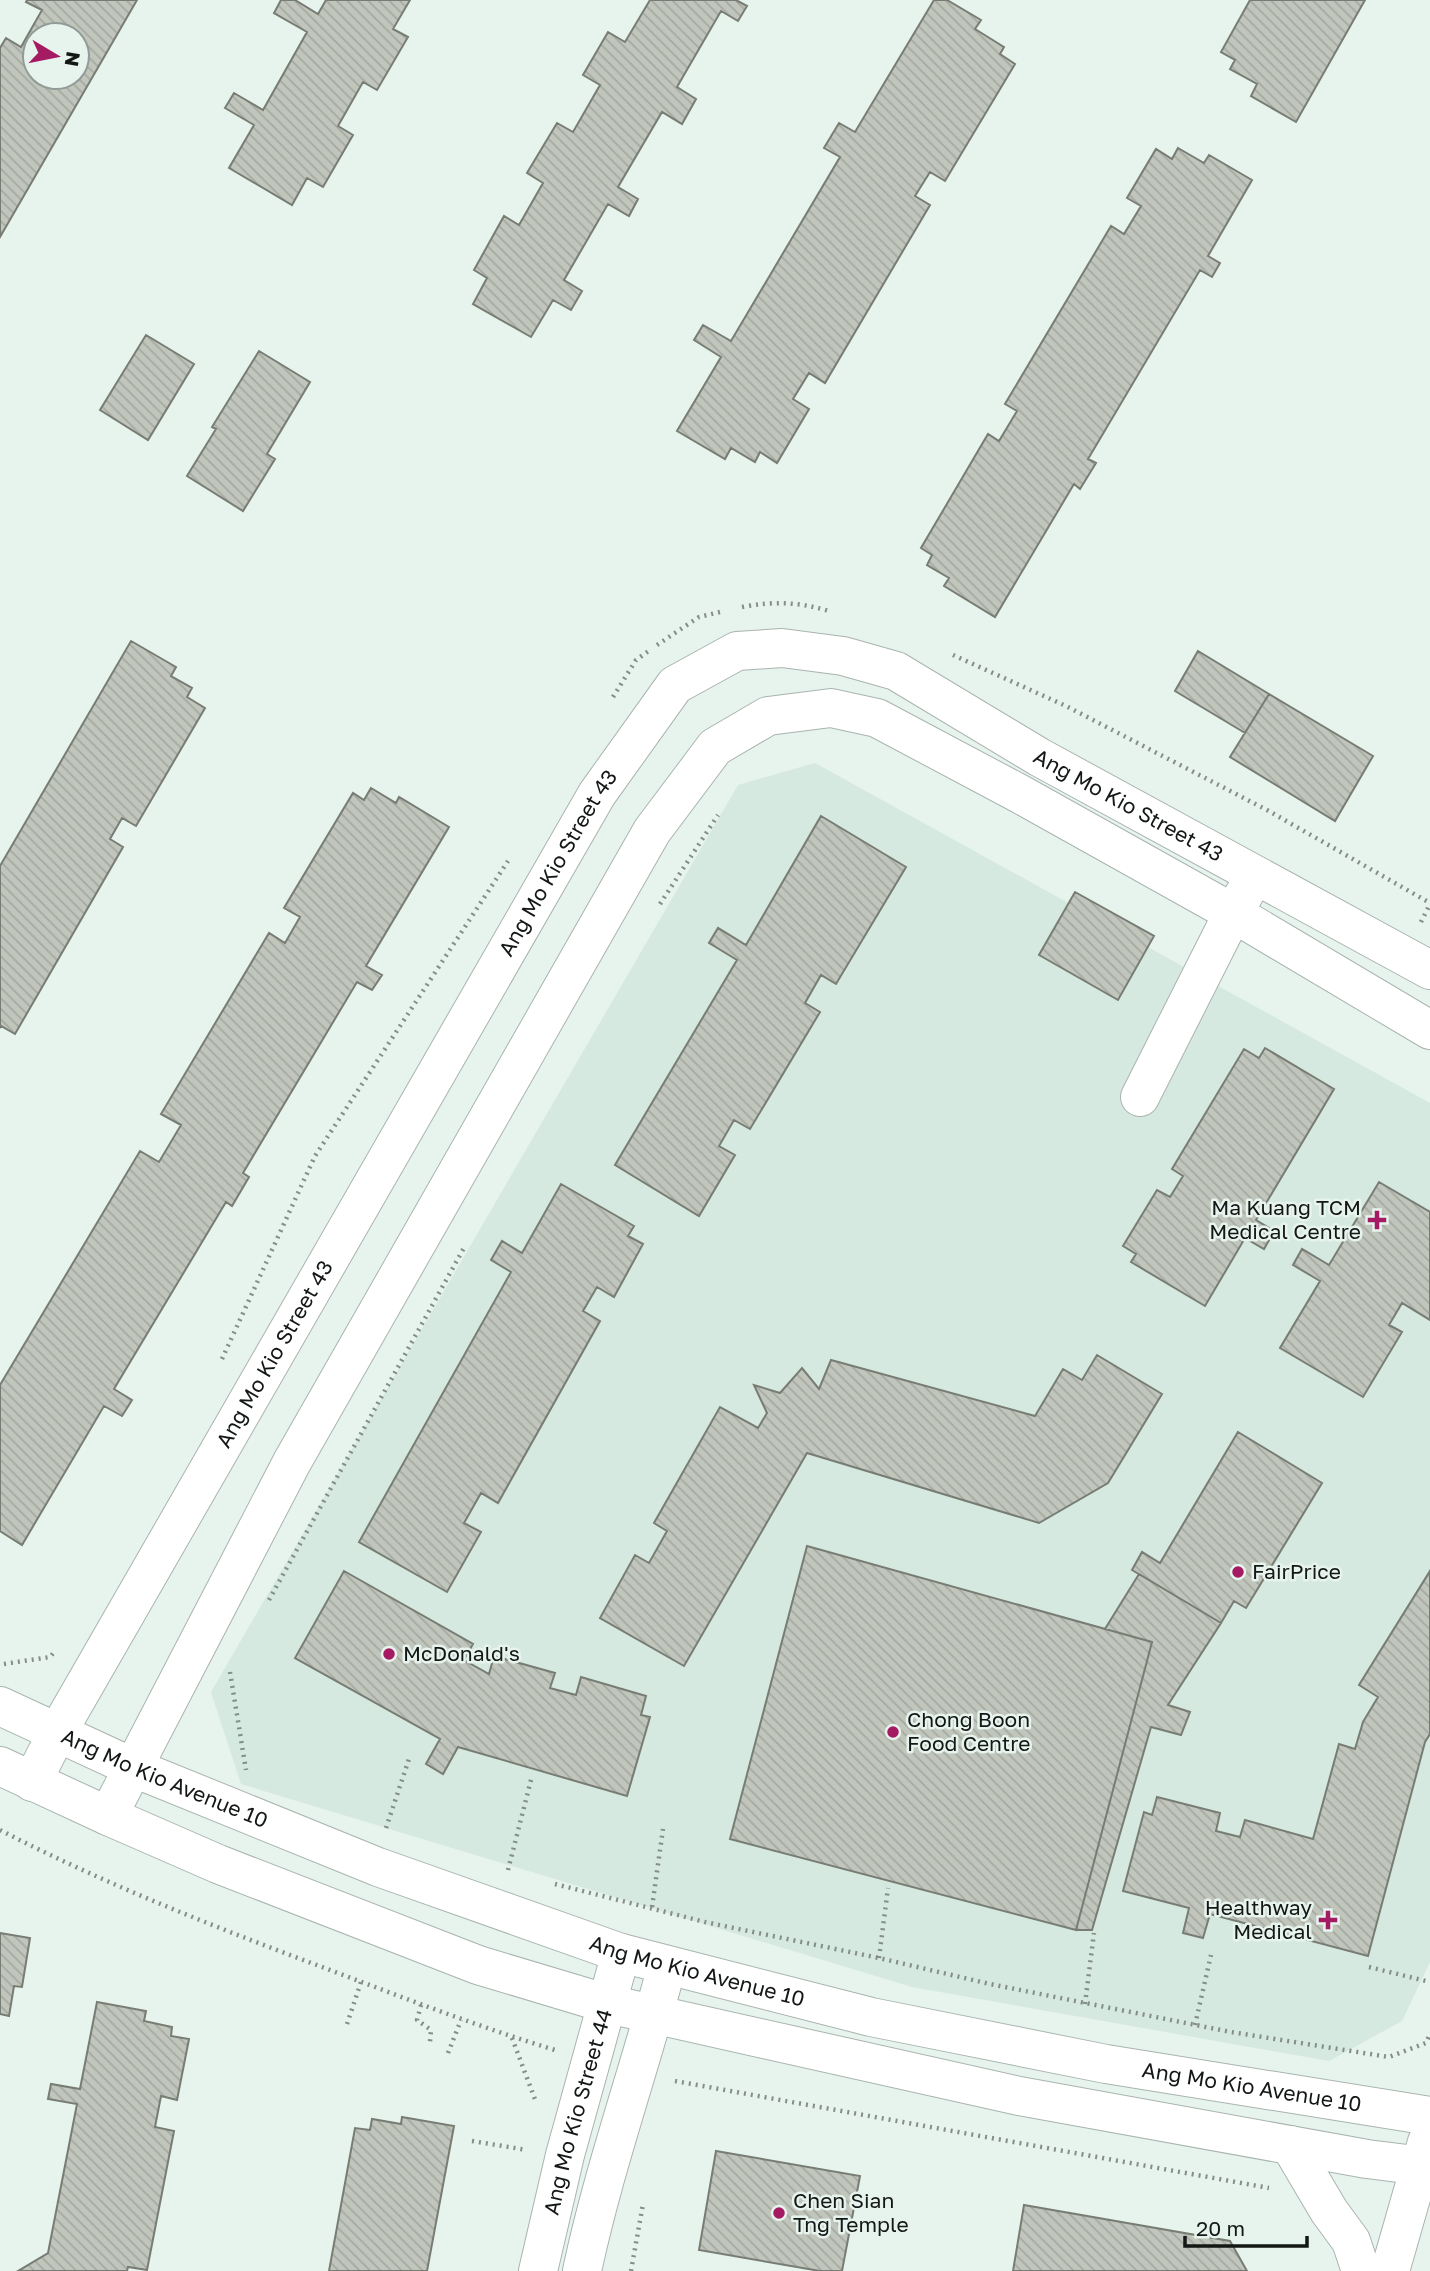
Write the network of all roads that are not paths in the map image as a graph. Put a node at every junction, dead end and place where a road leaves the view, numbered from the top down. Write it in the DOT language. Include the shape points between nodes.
graph roads {
  1 [pos="1039,757"];
  2 [pos="1020,794"];
  3 [pos="1257,875"];
  4 [pos="1233,913"];
  5 [pos="1430,970"];
  6 [pos="1430,1030"];
  7 [pos="1140,1097"];
  8 [pos="0,1706"];
  9 [pos="57,1733"];
  10 [pos="134,1768"];
  11 [pos="16,1774"];
  12 [pos="108,1816"];
  13 [pos="621,1953"];
  14 [pos="667,1966"];
  15 [pos="608,2004"];
  16 [pos="654,2016"];
  17 [pos="1430,2116"];
  18 [pos="1290,2145"];
  19 [pos="1426,2155"];
  20 [pos="538,2271"];
  21 [pos="582,2271"];
  22 [pos="1361,2271"];
  23 [pos="1390,2271"];
  1 -- 2 [label="street"];
  1 -- 3 [label="street, Ang Mo Kio Street 43"];
  1 -- 9 [label="street, Ang Mo Kio Street 43" via="896,671 843,656 782,648 737,651 675,685 597,794"];
  2 -- 4 [label="street, Ang Mo Kio Street 43"];
  2 -- 10 [label="street, Ang Mo Kio Street 43" via="877,718 831,708 768,716 715,747 652,831 292,1462"];
  3 -- 4 [label="street"];
  3 -- 5 [label="street, Ang Mo Kio Street 43"];
  4 -- 6 [label="street, Ang Mo Kio Street 43"];
  4 -- 7 [label="street"];
  8 -- 9 [label="street, Ang Mo Kio Avenue 10"];
  9 -- 10 [label="street, Ang Mo Kio Avenue 10"];
  9 -- 11 [label="street, Ang Mo Kio Street 43"];
  10 -- 12 [label="street, Ang Mo Kio Street 43"];
  10 -- 13 [label="street, Ang Mo Kio Avenue 10" via="378,1867"];
  11 -- 12 [label="street"];
  12 -- 15 [label="street" via="478,1965"];
  13 -- 14 [label="street, Ang Mo Kio Avenue 10"];
  13 -- 15 [label="street, Ang Mo Kio Street 44"];
  14 -- 16 [label="street, Ang Mo Kio Street 44"];
  14 -- 17 [label="street, Ang Mo Kio Avenue 10" via="870,2017 1041,2051"];
  15 -- 16 [label="street"];
  15 -- 20 [label="street, Ang Mo Kio Street 44"];
  16 -- 18 [label="street" via="1019,2096"];
  16 -- 21 [label="street, Ang Mo Kio Street 44" via="594,2213"];
  18 -- 19 [label="street"];
  18 -- 22 [label="street" via="1351,2241"];
  19 -- 23 [label="street"];
}
